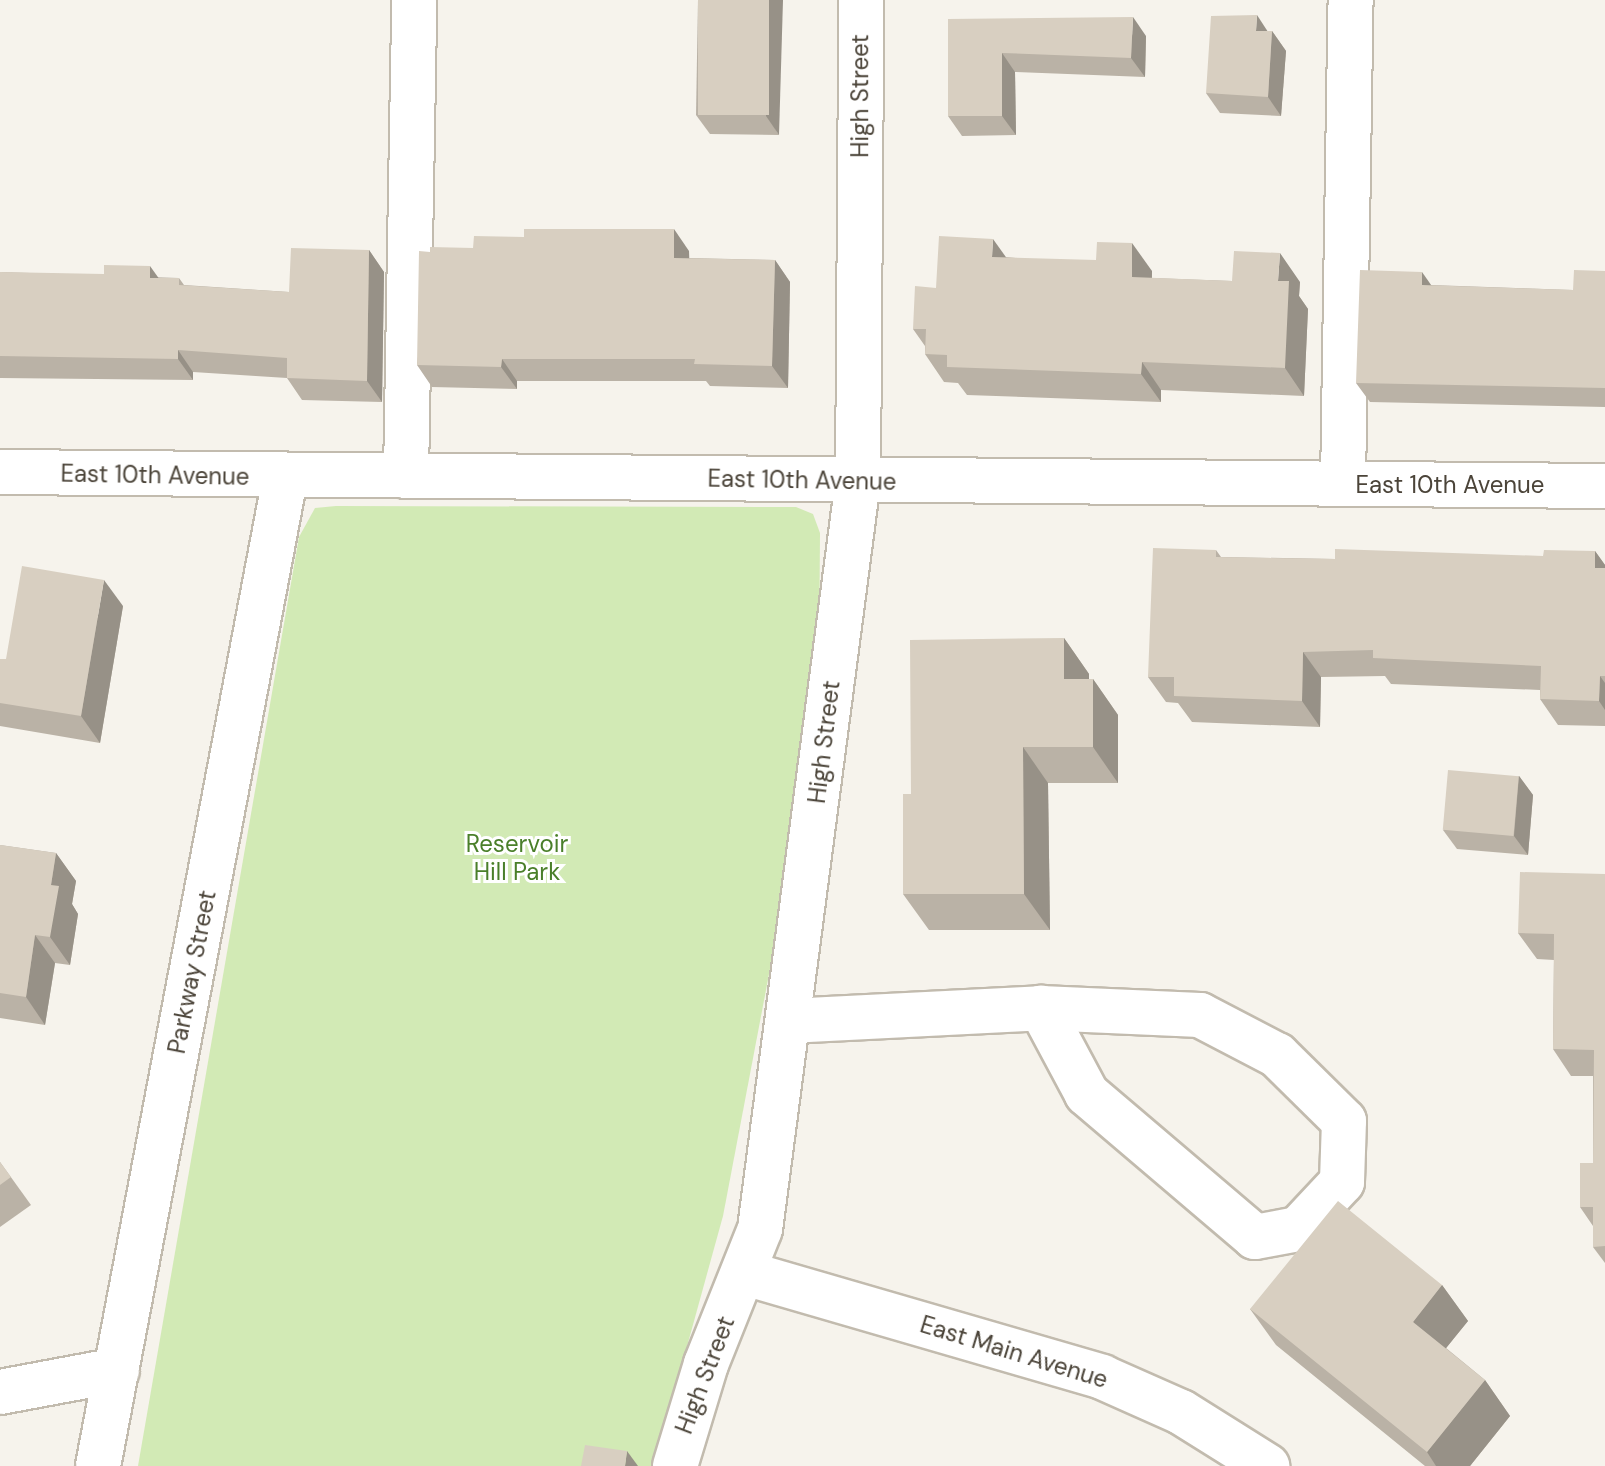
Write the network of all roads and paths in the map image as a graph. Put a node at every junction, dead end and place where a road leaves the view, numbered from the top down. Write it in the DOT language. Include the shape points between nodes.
graph roads {
  1 [pos="414,0"];
  2 [pos="861,0"];
  3 [pos="1351,0"];
  4 [pos="0,472"];
  5 [pos="406,476"];
  6 [pos="285,478"];
  7 [pos="858,481"];
  8 [pos="1343,484"];
  9 [pos="1605,486"];
  10 [pos="1041,1008"];
  11 [pos="788,1021"];
  12 [pos="745,1273"];
  13 [pos="117,1370"];
  14 [pos="0,1392"];
  15 [pos="98,1466"];
  16 [pos="675,1466"];
  17 [pos="1267,1466"];
  1 -- 5 [label="street"];
  2 -- 7 [label="street, High Street"];
  3 -- 8 [label="street"];
  4 -- 6 [label="street, East 10th Avenue"];
  5 -- 6 [label="street, East 10th Avenue"];
  5 -- 7 [label="street, East 10th Avenue"];
  6 -- 13 [label="street, Parkway Street"];
  7 -- 8 [label="street, East 10th Avenue"];
  7 -- 11 [label="street, High Street"];
  8 -- 9 [label="street, East 10th Avenue"];
  10 -- 10 [label="street" via="1200,1015 1277,1055 1344,1121 1342,1182 1298,1229 1255,1237 1087,1094"];
  10 -- 11 [label="street"];
  11 -- 12 [label="street, High Street" via="760,1229"];
  12 -- 16 [label="street, High Street" via="706,1364"];
  12 -- 17 [label="street, East Main Avenue" via="1102,1377 1181,1412"];
  13 -- 14 [label="street"];
  13 -- 15 [label="street, Parkway Street"];
}
